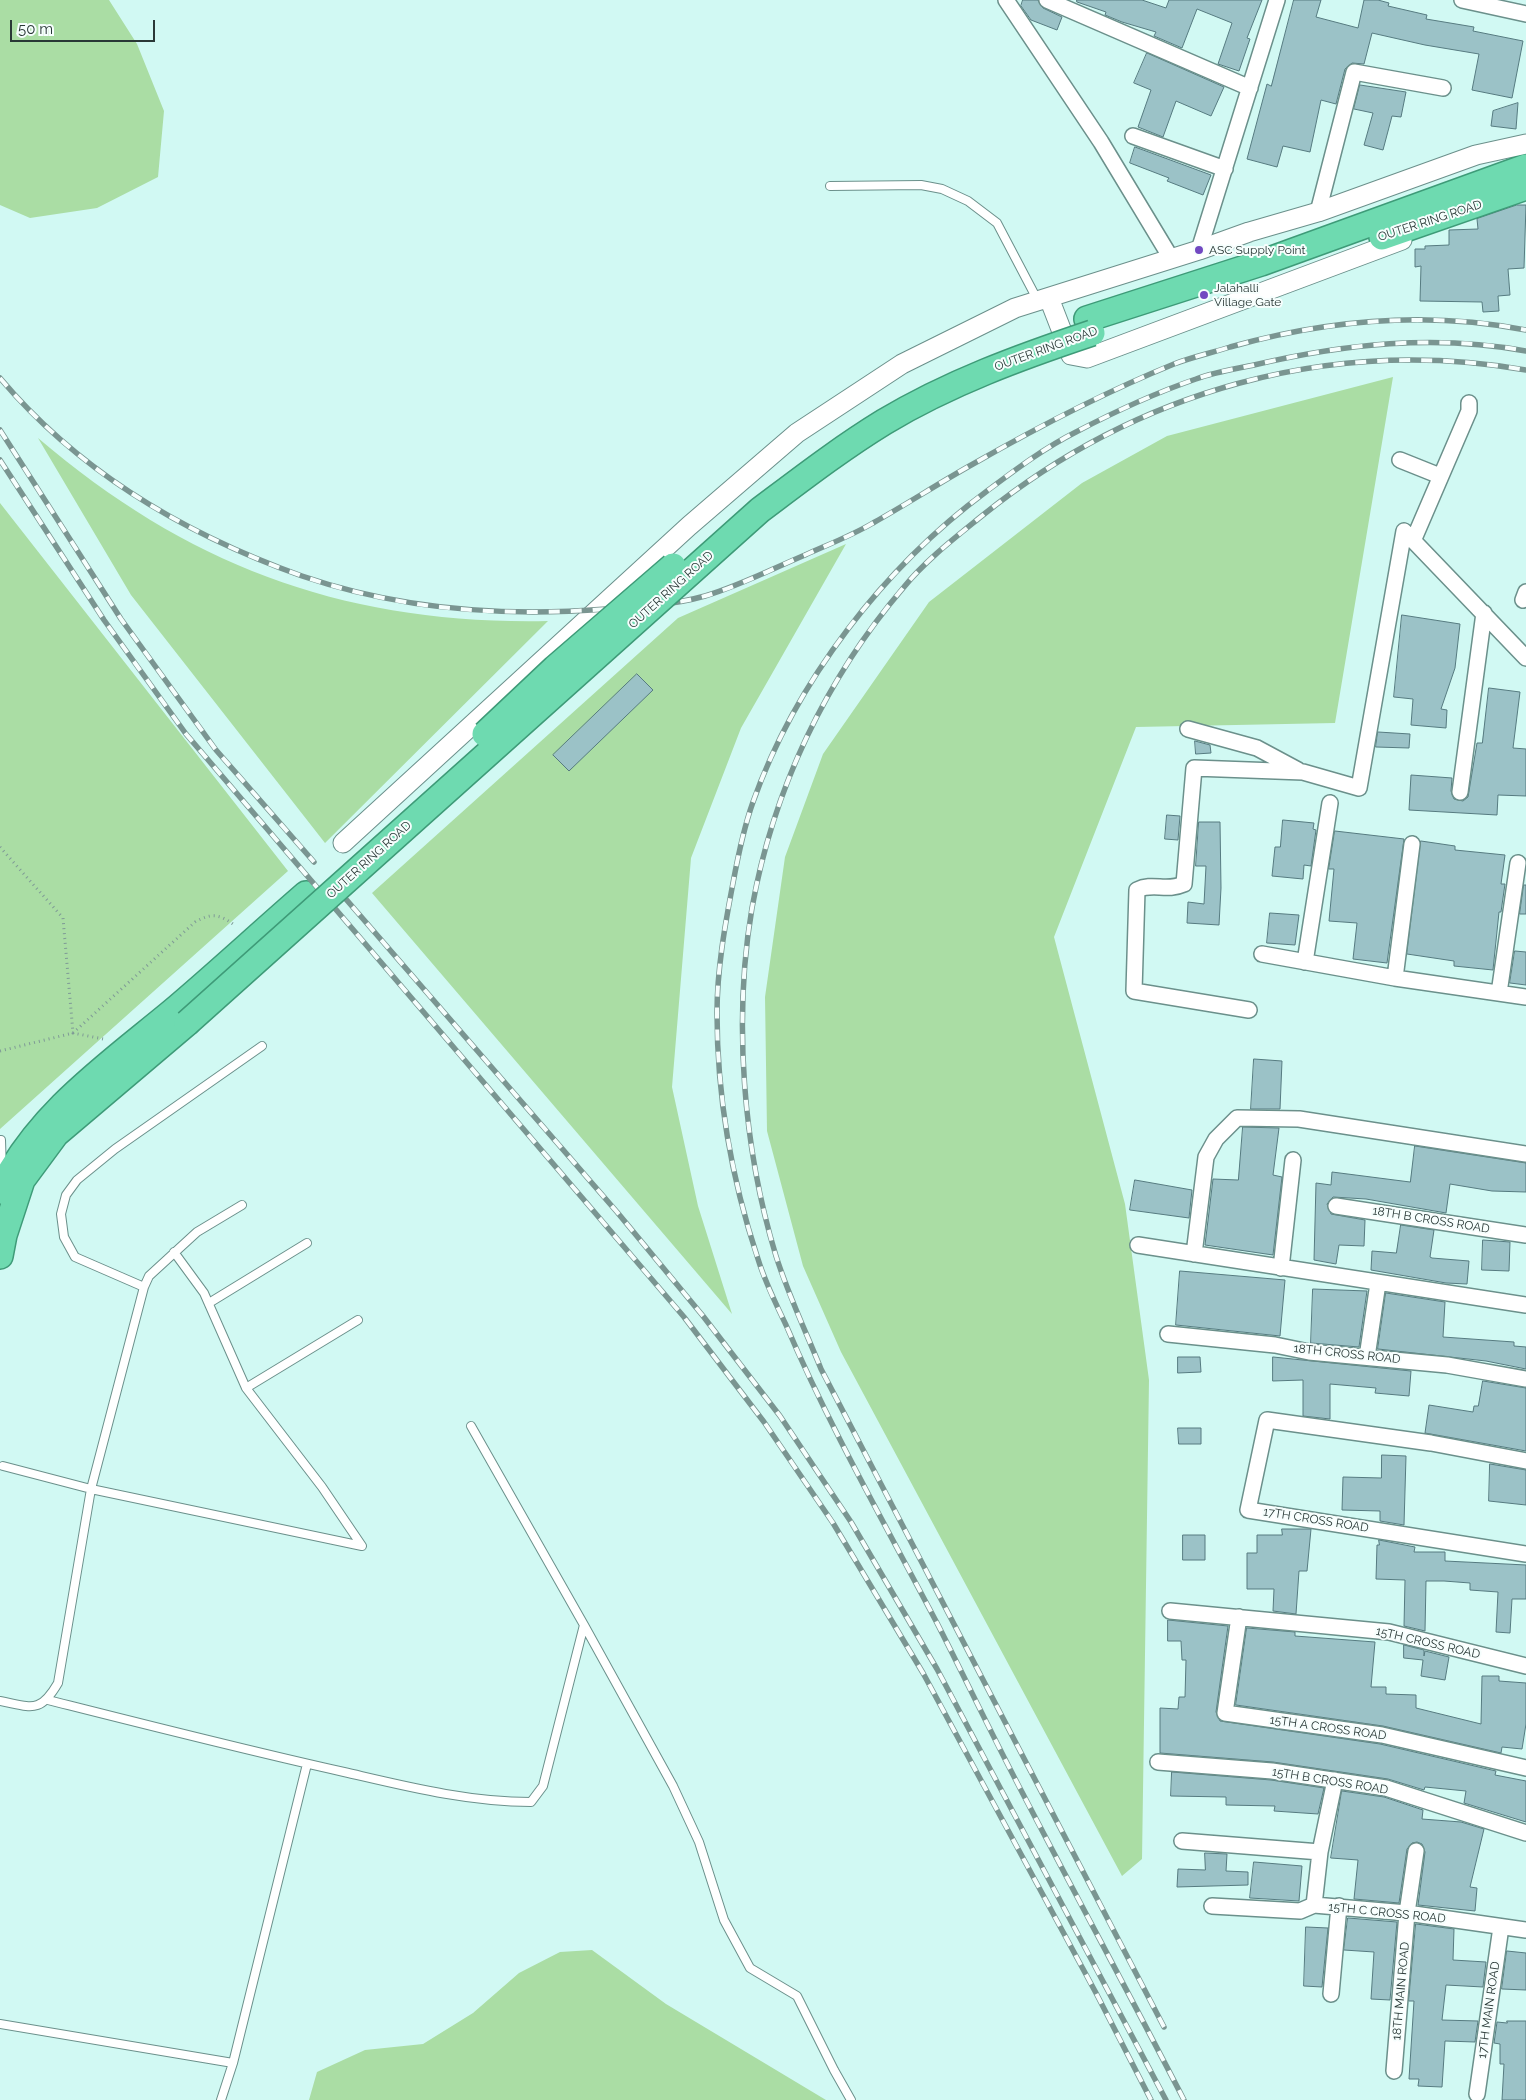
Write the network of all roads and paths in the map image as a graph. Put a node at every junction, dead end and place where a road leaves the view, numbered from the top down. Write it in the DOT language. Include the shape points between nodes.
graph roads {
  1 [pos="1006,0"];
  2 [pos="1047,0"];
  3 [pos="1462,0"];
  4 [pos="1275,1"];
  5 [pos="1526,14"];
  6 [pos="1250,88"];
  7 [pos="1443,88"];
  8 [pos="1133,136"];
  9 [pos="1526,144"];
  10 [pos="1526,167"];
  11 [pos="1225,169"];
  12 [pos="830,186"];
  13 [pos="1526,187"];
  14 [pos="1526,192"];
  15 [pos="1318,212"];
  16 [pos="1199,250"];
  17 [pos="1171,258"];
  18 [pos="1044,300"];
  19 [pos="1089,326"];
  20 [pos="1469,403"];
  21 [pos="1400,460"];
  22 [pos="1440,476"];
  23 [pos="1413,541"];
  24 [pos="1484,613"];
  25 [pos="1526,658"];
  26 [pos="1188,730"];
  27 [pos="1303,772"];
  28 [pos="1460,792"];
  29 [pos="1330,803"];
  30 [pos="343,843"];
  31 [pos="1412,844"];
  32 [pos="0,847"];
  33 [pos="1518,863"];
  34 [pos="233,924"];
  35 [pos="1262,954"];
  36 [pos="1305,962"];
  37 [pos="1395,978"];
  38 [pos="1499,993"];
  39 [pos="1526,997"];
  40 [pos="1249,1010"];
  41 [pos="180,1017"];
  42 [pos="73,1033"];
  43 [pos="107,1040"];
  44 [pos="262,1046"];
  45 [pos="0,1051"];
  46 [pos="1,1140"];
  47 [pos="1526,1154"];
  48 [pos="1293,1160"];
  49 [pos="1,1189"];
  50 [pos="242,1205"];
  51 [pos="1336,1206"];
  52 [pos="1526,1235"];
  53 [pos="307,1243"];
  54 [pos="1138,1245"];
  55 [pos="174,1252"];
  56 [pos="1194,1254"];
  57 [pos="0,1256"];
  58 [pos="1281,1268"];
  59 [pos="1378,1283"];
  60 [pos="144,1287"];
  61 [pos="209,1303"];
  62 [pos="1526,1305"];
  63 [pos="358,1320"];
  64 [pos="1168,1334"];
  65 [pos="1367,1357"];
  66 [pos="1526,1378"];
  67 [pos="246,1388"];
  68 [pos="471,1426"];
  69 [pos="1526,1461"];
  70 [pos="3,1466"];
  71 [pos="91,1489"];
  72 [pos="1526,1554"];
  73 [pos="1170,1611"];
  74 [pos="1239,1617"];
  75 [pos="584,1625"];
  76 [pos="1526,1666"];
  77 [pos="48,1700"];
  78 [pos="0,1701"];
  79 [pos="1158,1762"];
  80 [pos="307,1764"];
  81 [pos="1526,1768"];
  82 [pos="1335,1780"];
  83 [pos="1526,1834"];
  84 [pos="1182,1841"];
  85 [pos="1416,1851"];
  86 [pos="1320,1852"];
  87 [pos="1212,1906"];
  88 [pos="1314,1906"];
  89 [pos="1339,1906"];
  90 [pos="1407,1914"];
  91 [pos="1501,1927"];
  92 [pos="1526,1930"];
  93 [pos="1331,1994"];
  94 [pos="0,2024"];
  95 [pos="233,2063"];
  96 [pos="1394,2070"];
  97 [pos="1477,2094"];
  98 [pos="221,2100"];
  99 [pos="852,2100"];
  1 -- 17 [label="street" via="1101,142"];
  2 -- 6 [label="street"];
  3 -- 5 [label="street"];
  4 -- 6 [label="street"];
  6 -- 11 [label="street"];
  7 -- 15 [label="street" via="1354,72"];
  8 -- 11 [label="street"];
  9 -- 15 [label="street" via="1476,155"];
  10 -- 19 [label="highway, OUTER RING ROAD"];
  11 -- 16 [label="street"];
  12 -- 18 [label="lane" via="921,185 942,189 968,201 997,223"];
  13 -- 19 [label="highway, OUTER RING ROAD" via="1481,204"];
  14 -- 18 [label="street" via="1087,358 1071,355"];
  15 -- 16 [label="street"];
  16 -- 17 [label="street"];
  17 -- 18 [label="street"];
  18 -- 30 [label="street" via="1015,308 902,364 797,433 689,526"];
  19 -- 41 [label="highway, OUTER RING ROAD, bridge" via="948,388 884,422 821,463 760,510"];
  20 -- 22 [label="street" via="1469,411"];
  21 -- 22 [label="street"];
  22 -- 23 [label="street"];
  23 -- 24 [label="street"];
  23 -- 27 [label="street" via="1404,531 1360,788"];
  24 -- 25 [label="street"];
  24 -- 28 [label="street"];
  26 -- 27 [label="street" via="1257,748"];
  27 -- 40 [label="street" via="1194,768 1184,884 1173,889 1145,886 1137,890 1134,991"];
  29 -- 36 [label="street"];
  31 -- 37 [label="street"];
  32 -- 42 [label="path" via="63,918"];
  33 -- 38 [label="street"];
  34 -- 42 [label="path" via="221,915 207,915 196,922"];
  35 -- 36 [label="street"];
  36 -- 37 [label="street"];
  37 -- 38 [label="street"];
  38 -- 39 [label="street"];
  41 -- 49 [label="highway, OUTER RING ROAD" via="73,1094 43,1125"];
  41 -- 57 [label="highway, OUTER RING ROAD" via="56,1134 22,1180"];
  42 -- 43 [label="path"];
  42 -- 45 [label="path"];
  44 -- 60 [label="lane" via="115,1149 77,1180 66,1196 61,1214 64,1237 75,1257"];
  46 -- 49 [label="lane"];
  47 -- 56 [label="street" via="1299,1119 1237,1118 1216,1139 1206,1157"];
  48 -- 58 [label="street"];
  50 -- 55 [label="lane" via="197,1232"];
  51 -- 52 [label="street, 18TH B CROSS ROAD"];
  53 -- 61 [label="lane"];
  54 -- 56 [label="street"];
  55 -- 60 [label="lane" via="149,1276"];
  55 -- 61 [label="lane"];
  56 -- 58 [label="street"];
  58 -- 59 [label="street"];
  59 -- 62 [label="street"];
  59 -- 65 [label="street"];
  60 -- 71 [label="lane"];
  61 -- 67 [label="lane"];
  63 -- 67 [label="lane"];
  64 -- 65 [label="street, 18TH CROSS ROAD"];
  65 -- 66 [label="street, 18TH CROSS ROAD" via="1447,1365"];
  67 -- 71 [label="lane" via="322,1486 362,1546"];
  68 -- 75 [label="lane"];
  69 -- 72 [label="street, 17TH CROSS ROAD" via="1431,1443 1267,1420 1248,1510"];
  70 -- 71 [label="lane"];
  71 -- 77 [label="lane" via="58,1683"];
  73 -- 74 [label="street, 15TH CROSS ROAD"];
  74 -- 76 [label="street, 15TH CROSS ROAD" via="1389,1632"];
  74 -- 81 [label="street, 15TH A CROSS ROAD" via="1225,1713 1382,1735"];
  75 -- 80 [label="lane" via="543,1786 531,1802 490,1801 425,1790"];
  75 -- 99 [label="lane" via="673,1786 699,1842 724,1920 750,1968 797,1996"];
  77 -- 78 [label="lane" via="30,1707"];
  77 -- 80 [label="lane"];
  79 -- 82 [label="street, 15TH B CROSS ROAD" via="1272,1771"];
  80 -- 95 [label="lane"];
  82 -- 83 [label="street, 15TH B CROSS ROAD" via="1386,1788"];
  82 -- 86 [label="street, 15TH C CROSS ROAD"];
  84 -- 86 [label="street"];
  85 -- 90 [label="street, 18TH MAIN ROAD"];
  86 -- 88 [label="street, 15TH C CROSS ROAD"];
  87 -- 88 [label="street" via="1300,1911"];
  88 -- 89 [label="street, 15TH C CROSS ROAD"];
  89 -- 90 [label="street, 15TH C CROSS ROAD"];
  89 -- 93 [label="street"];
  90 -- 91 [label="street, 15TH C CROSS ROAD"];
  90 -- 96 [label="street, 18TH MAIN ROAD"];
  91 -- 92 [label="street, 15TH C CROSS ROAD"];
  91 -- 97 [label="street, 17TH MAIN ROAD"];
  94 -- 95 [label="lane"];
  95 -- 98 [label="lane"];
}
